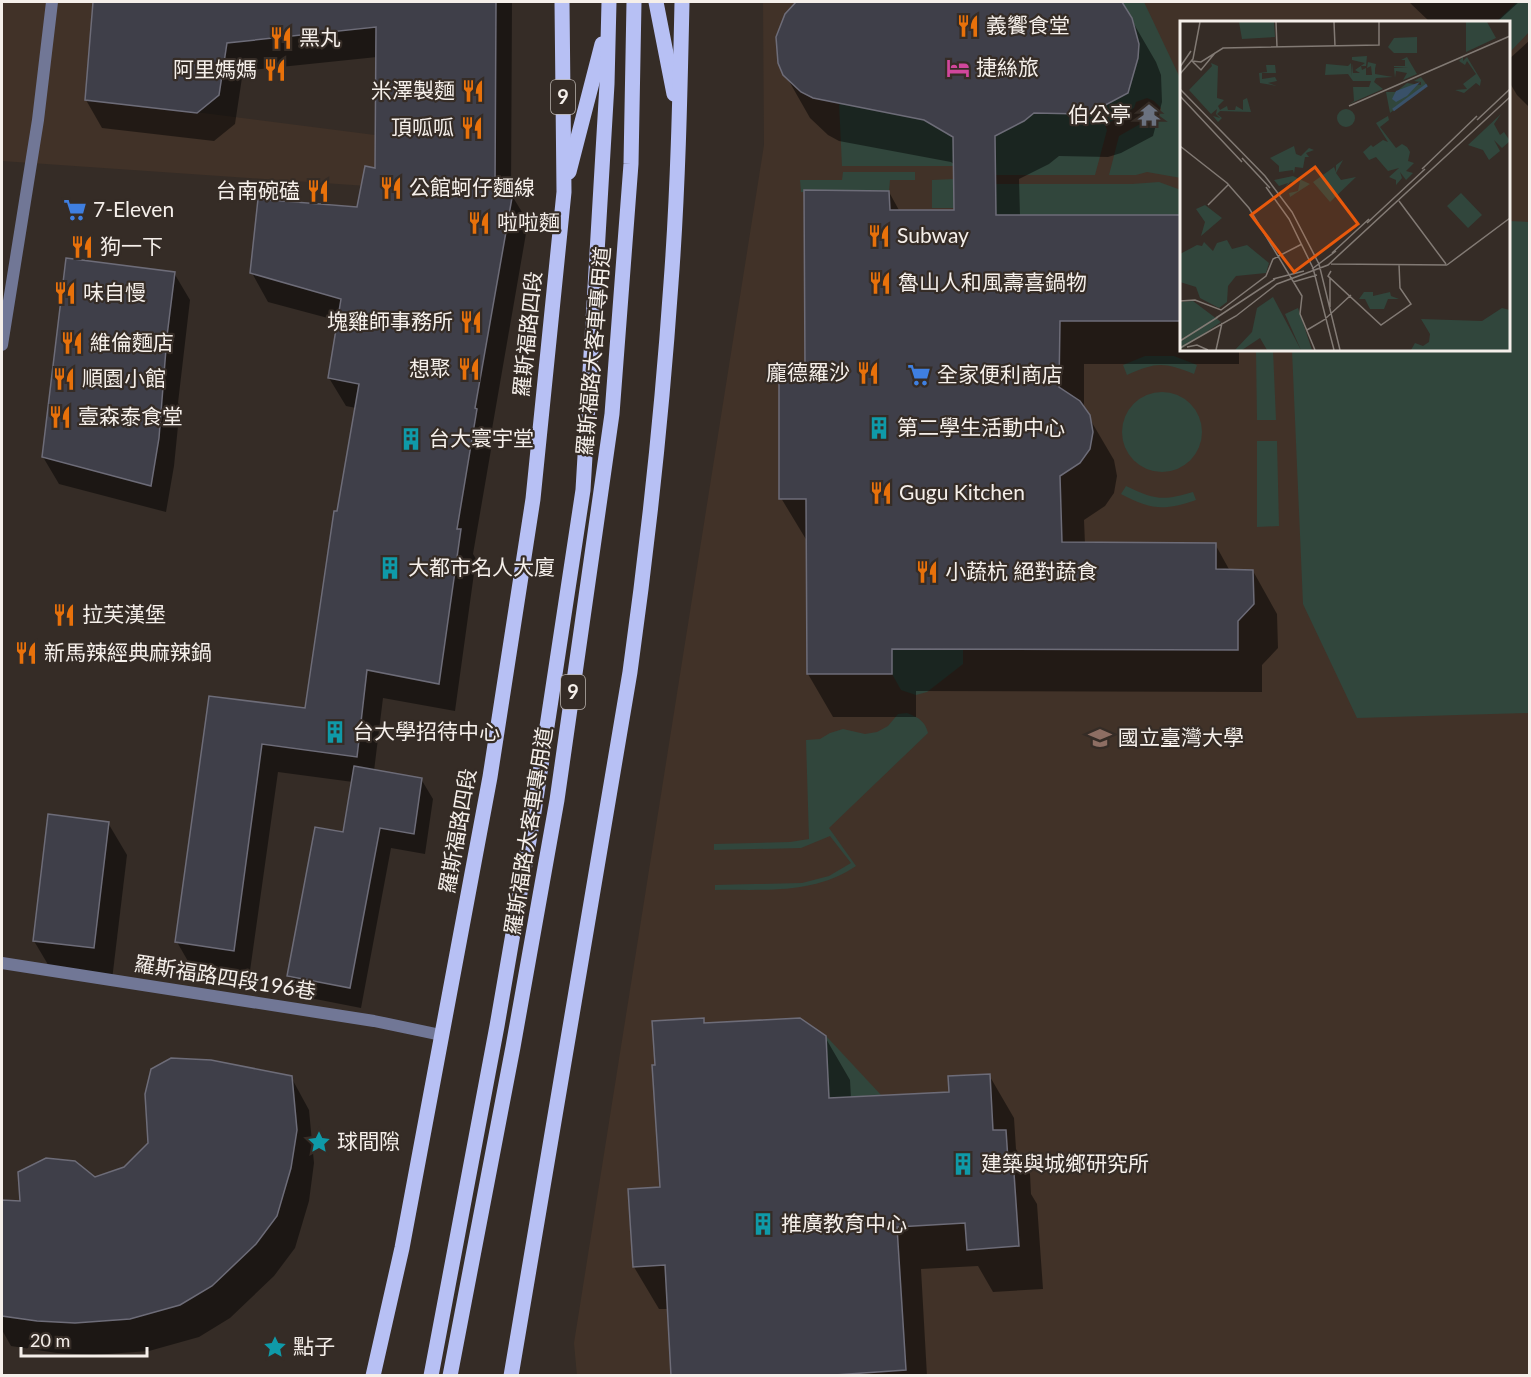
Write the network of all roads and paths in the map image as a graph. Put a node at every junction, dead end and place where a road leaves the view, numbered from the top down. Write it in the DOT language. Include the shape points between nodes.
graph roads {
  1 [pos="52,2"];
  2 [pos="562,2"];
  3 [pos="609,2"];
  4 [pos="634,2"];
  5 [pos="656,2"];
  6 [pos="682,2"];
  7 [pos="608,20"];
  8 [pos="679,121"];
  9 [pos="564,192"];
  10 [pos="2,345"];
  11 [pos="2,963"];
  12 [pos="441,1035"];
  13 [pos="374,1376"];
  14 [pos="431,1376"];
  15 [pos="450,1376"];
  16 [pos="511,1376"];
  1 -- 10 [label="street" via="38,120"];
  2 -- 9 [label="main road, 羅斯福路四段 / 9"];
  3 -- 7 [label="main road, 羅斯福路大客車專用道 / 9"];
  4 -- 15 [label="main road, 羅斯福路大客車專用道 / 9" via="631,164 612,414 557,800"];
  5 -- 8 [label="main road"];
  6 -- 8 [label="main road"];
  7 -- 9 [label="main road, 羅斯福路大客車專用道 / 9"];
  7 -- 14 [label="main road, 羅斯福路大客車專用道 / 9" via="583,490 534,812"];
  8 -- 16 [label="main road" via="672,281 642,590"];
  9 -- 12 [label="main road, 羅斯福路四段 / 9" via="533,500 490,777"];
  11 -- 12 [label="street, 羅斯福路四段196巷"];
  12 -- 13 [label="main road, 羅斯福路四段 / 9"];
}
